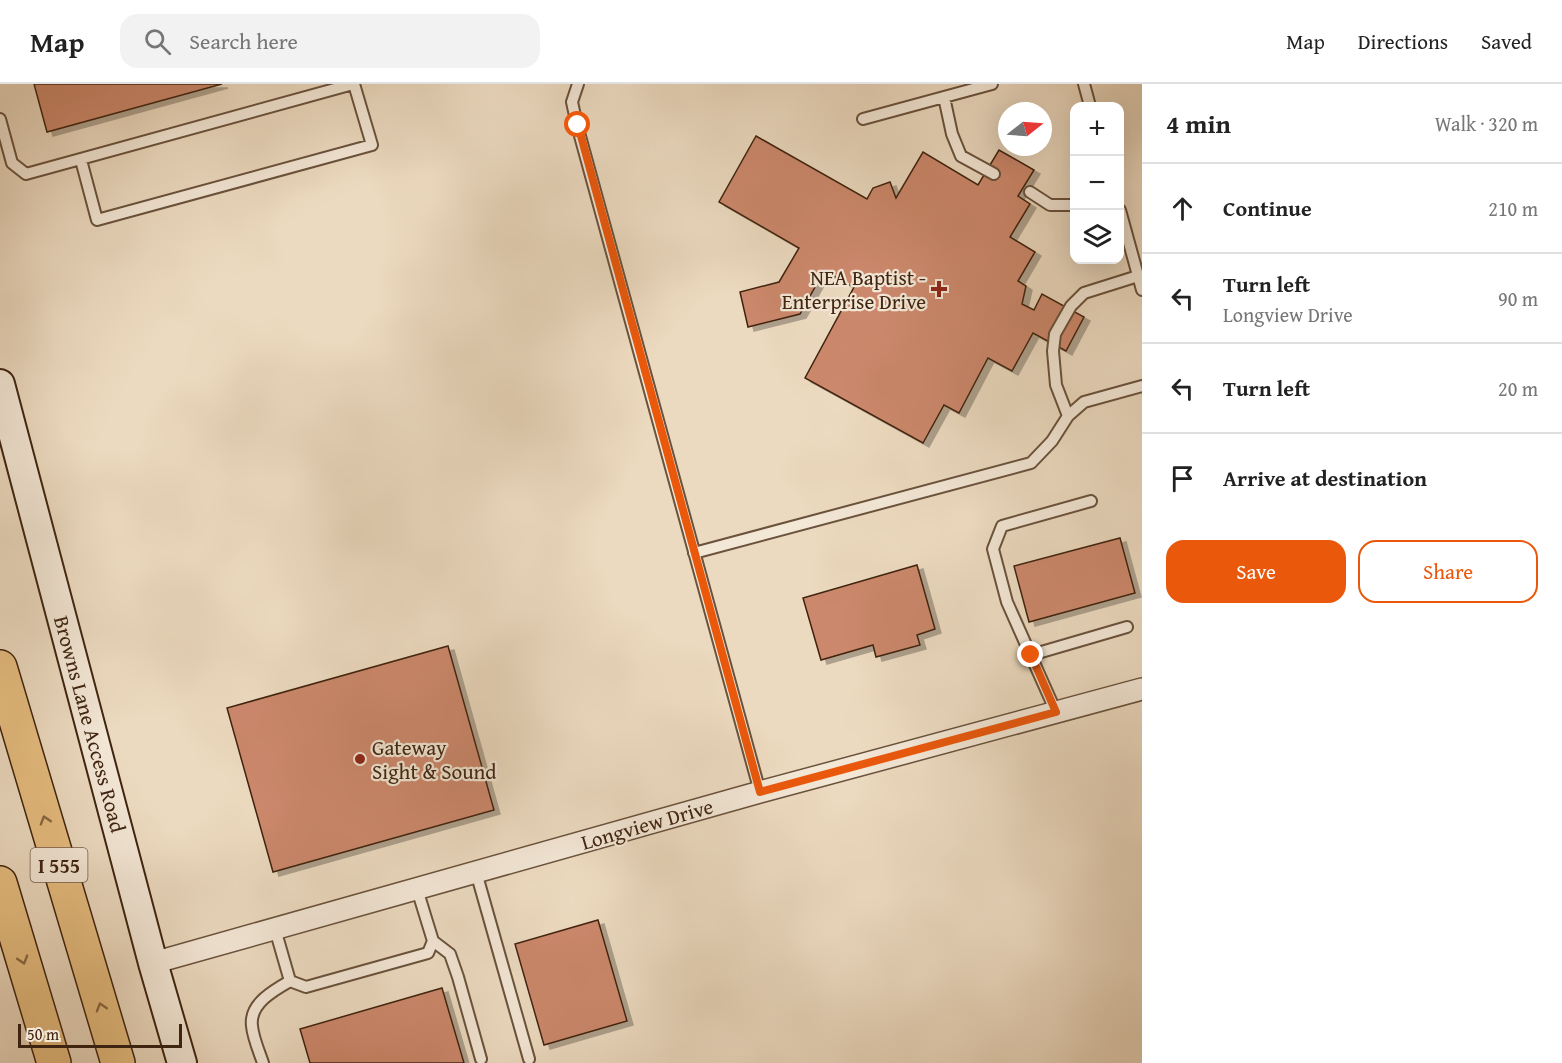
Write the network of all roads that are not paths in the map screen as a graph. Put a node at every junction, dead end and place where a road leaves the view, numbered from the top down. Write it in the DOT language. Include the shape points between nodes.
graph roads {
  1 [pos="354,84"];
  2 [pos="578,84"];
  3 [pos="992,84"];
  4 [pos="1084,84"];
  5 [pos="320,89"];
  6 [pos="944,97"];
  7 [pos="1089,102"];
  8 [pos="0,119"];
  9 [pos="863,119"];
  10 [pos="81,160"];
  11 [pos="12,163"];
  12 [pos="0,166"];
  13 [pos="994,174"];
  14 [pos="1030,192"];
  15 [pos="1070,205"];
  16 [pos="1124,227"];
  17 [pos="1138,276"];
  18 [pos="1142,290"];
  19 [pos="0,384"];
  20 [pos="1142,386"];
  21 [pos="1068,416"];
  22 [pos="1091,501"];
  23 [pos="694,553"];
  24 [pos="1127,627"];
  25 [pos="1031,655"];
  26 [pos="0,667"];
  27 [pos="1142,689"];
  28 [pos="1056,712"];
  29 [pos="760,792"];
  30 [pos="476,872"];
  31 [pos="0,883"];
  32 [pos="417,889"];
  33 [pos="275,929"];
  34 [pos="432,941"];
  35 [pos="153,963"];
  36 [pos="290,981"];
  37 [pos="481,1059"];
  38 [pos="529,1059"];
  39 [pos="54,1063"];
  40 [pos="118,1063"];
  41 [pos="182,1063"];
  42 [pos="263,1063"];
  1 -- 5 [label="lane"];
  1 -- 10 [label="lane" via="372,145 97,220"];
  2 -- 23 [label="lane" via="572,102"];
  3 -- 6 [label="lane"];
  4 -- 7 [label="lane"];
  5 -- 10 [label="lane"];
  6 -- 9 [label="lane"];
  6 -- 13 [label="lane" via="961,156"];
  8 -- 11 [label="lane"];
  10 -- 11 [label="lane" via="26,174"];
  11 -- 12 [label="lane"];
  14 -- 15 [label="lane" via="1050,205"];
  16 -- 17 [label="lane"];
  17 -- 18 [label="lane"];
  17 -- 21 [label="lane" via="1084,293 1071,306 1055,334 1056,385"];
  19 -- 35 [label="street, Browns Lane Access Road"];
  20 -- 21 [label="lane" via="1084,402"];
  21 -- 23 [label="lane" via="1052,441 1030,463"];
  22 -- 25 [label="lane" via="1002,526 993,549 1007,602"];
  23 -- 29 [label="lane"];
  24 -- 25 [label="lane"];
  25 -- 28 [label="lane"];
  40 -- 26 [label="highway, I 555, one-way"];
  27 -- 28 [label="street, Longview Drive"];
  28 -- 29 [label="street, Longview Drive"];
  29 -- 30 [label="street, Longview Drive"];
  30 -- 32 [label="street, Longview Drive"];
  30 -- 38 [label="lane"];
  31 -- 39 [label="highway, I 555, one-way"];
  32 -- 33 [label="street, Longview Drive"];
  32 -- 34 [label="lane"];
  33 -- 35 [label="street, Longview Drive"];
  33 -- 36 [label="lane"];
  34 -- 36 [label="lane" via="428,953 306,987"];
  34 -- 37 [label="lane" via="450,954"];
  35 -- 41 [label="street, Browns Lane Access Road"];
  36 -- 42 [label="lane" via="270,992 255,1012 251,1025"];
}
